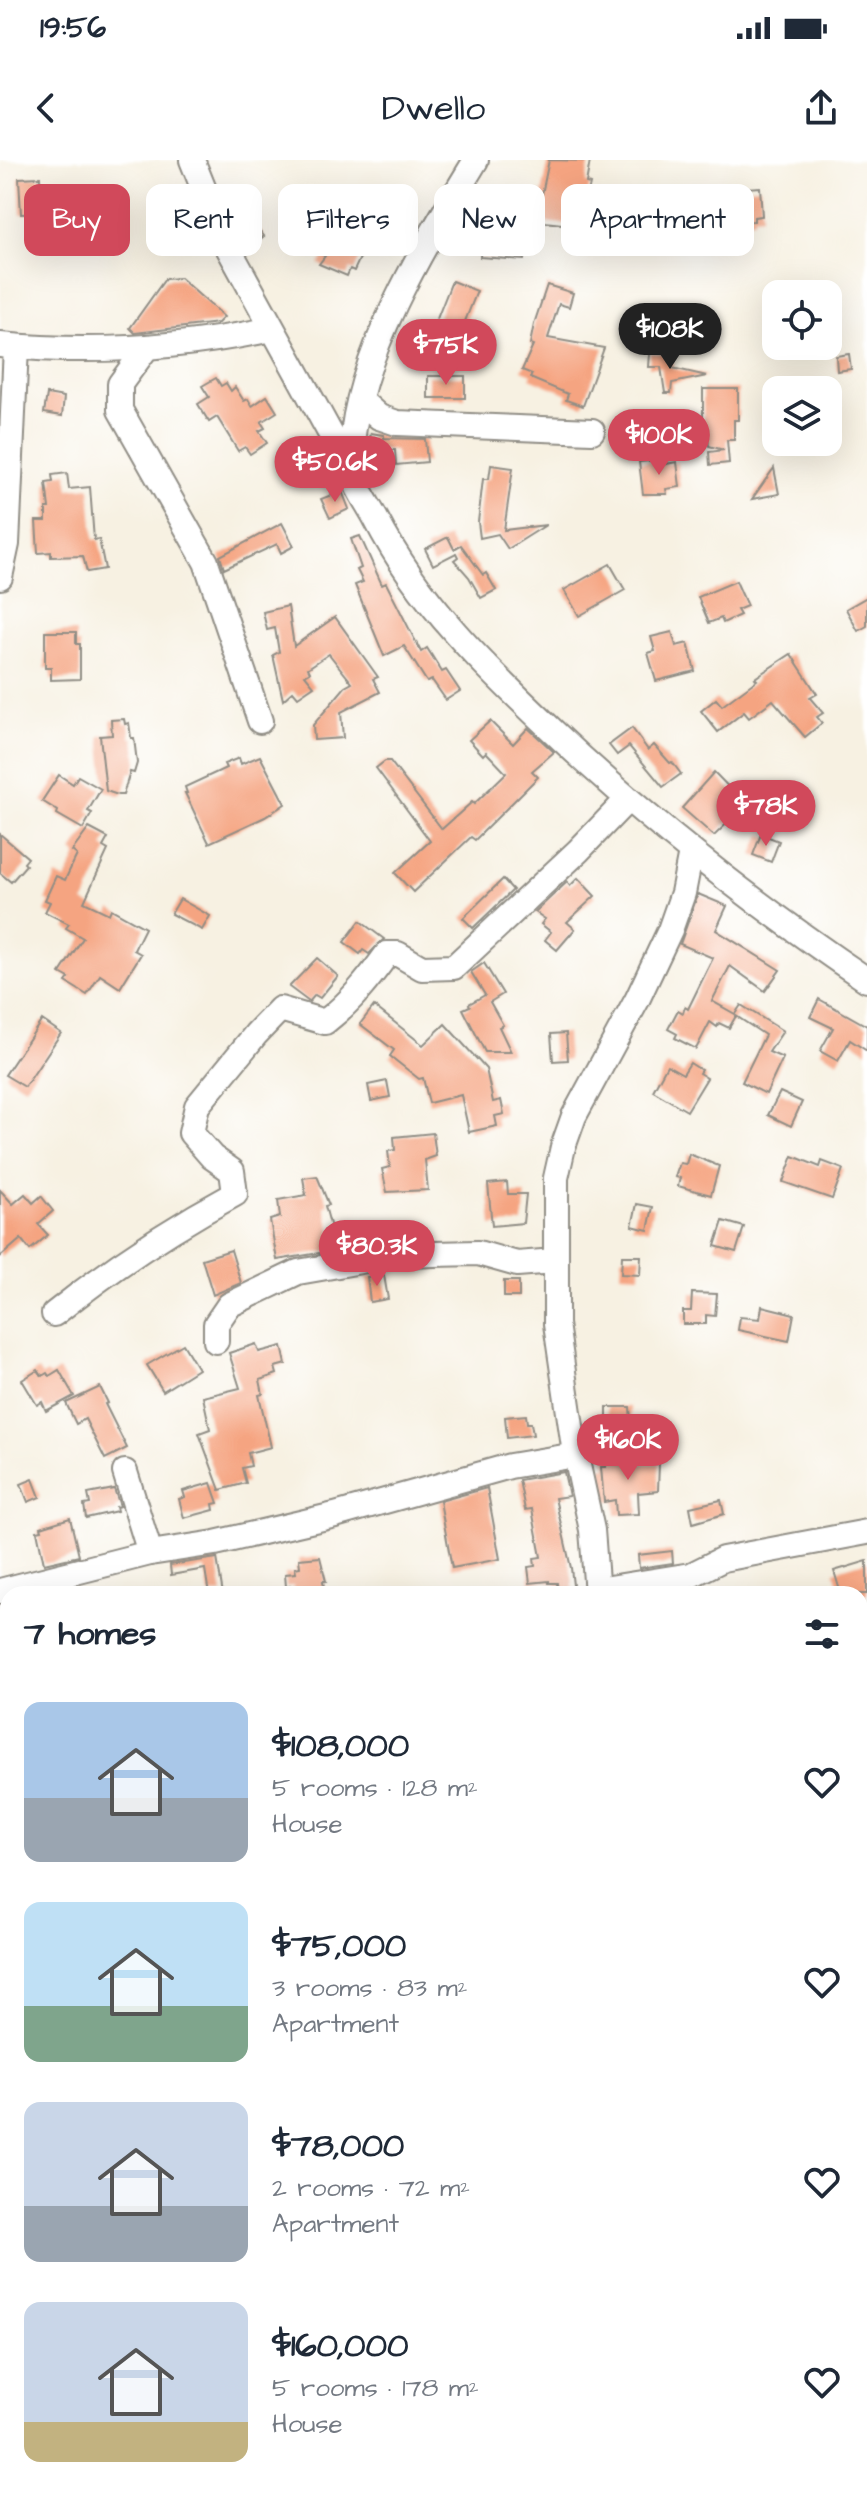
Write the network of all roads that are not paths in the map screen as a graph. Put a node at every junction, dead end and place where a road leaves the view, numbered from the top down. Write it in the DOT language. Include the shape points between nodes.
graph roads {
  1 [pos="192,160"];
  2 [pos="476,160"];
  3 [pos="272,329"];
  4 [pos="8,346"];
  5 [pos="147,347"];
  6 [pos="360,400"];
  7 [pos="592,431"];
  8 [pos="351,471"];
  9 [pos="0,577"];
  10 [pos="260,721"];
  11 [pos="627,800"];
  12 [pos="691,852"];
  13 [pos="867,980"];
  14 [pos="555,1261"];
  15 [pos="54,1314"];
  16 [pos="216,1341"];
  17 [pos="576,1455"];
  18 [pos="125,1472"];
  19 [pos="867,1532"];
  20 [pos="150,1553"];
  21 [pos="20,1586"];
  22 [pos="597,1586"];
  23 [pos="630,1586"];
  1 -- 3 [label="street" via="225,242"];
  2 -- 6 [label="street" via="381,337"];
  3 -- 5 [label="street"];
  3 -- 8 [label="street"];
  4 -- 5 [label="street"];
  4 -- 9 [label="street" via="7,544"];
  5 -- 10 [label="street" via="120,384 120,410 206,562"];
  6 -- 7 [label="street" via="379,417 397,423"];
  6 -- 8 [label="street"];
  8 -- 11 [label="street" via="419,592 469,649"];
  11 -- 12 [label="street"];
  11 -- 15 [label="street" via="454,967 422,968 398,954 387,954 325,1022 280,1009 197,1106 191,1133 232,1171 235,1194"];
  12 -- 13 [label="street"];
  12 -- 14 [label="street" via="670,930 563,1147 556,1178"];
  14 -- 16 [label="street" via="517,1264 478,1253 434,1254 298,1272 229,1305 216,1324"];
  14 -- 17 [label="street" via="556,1324"];
  17 -- 20 [label="street" via="496,1469 215,1543"];
  17 -- 22 [label="street" via="592,1530"];
  18 -- 20 [label="street"];
  19 -- 23 [label="street" via="723,1559 691,1575"];
  20 -- 21 [label="street"];
}
